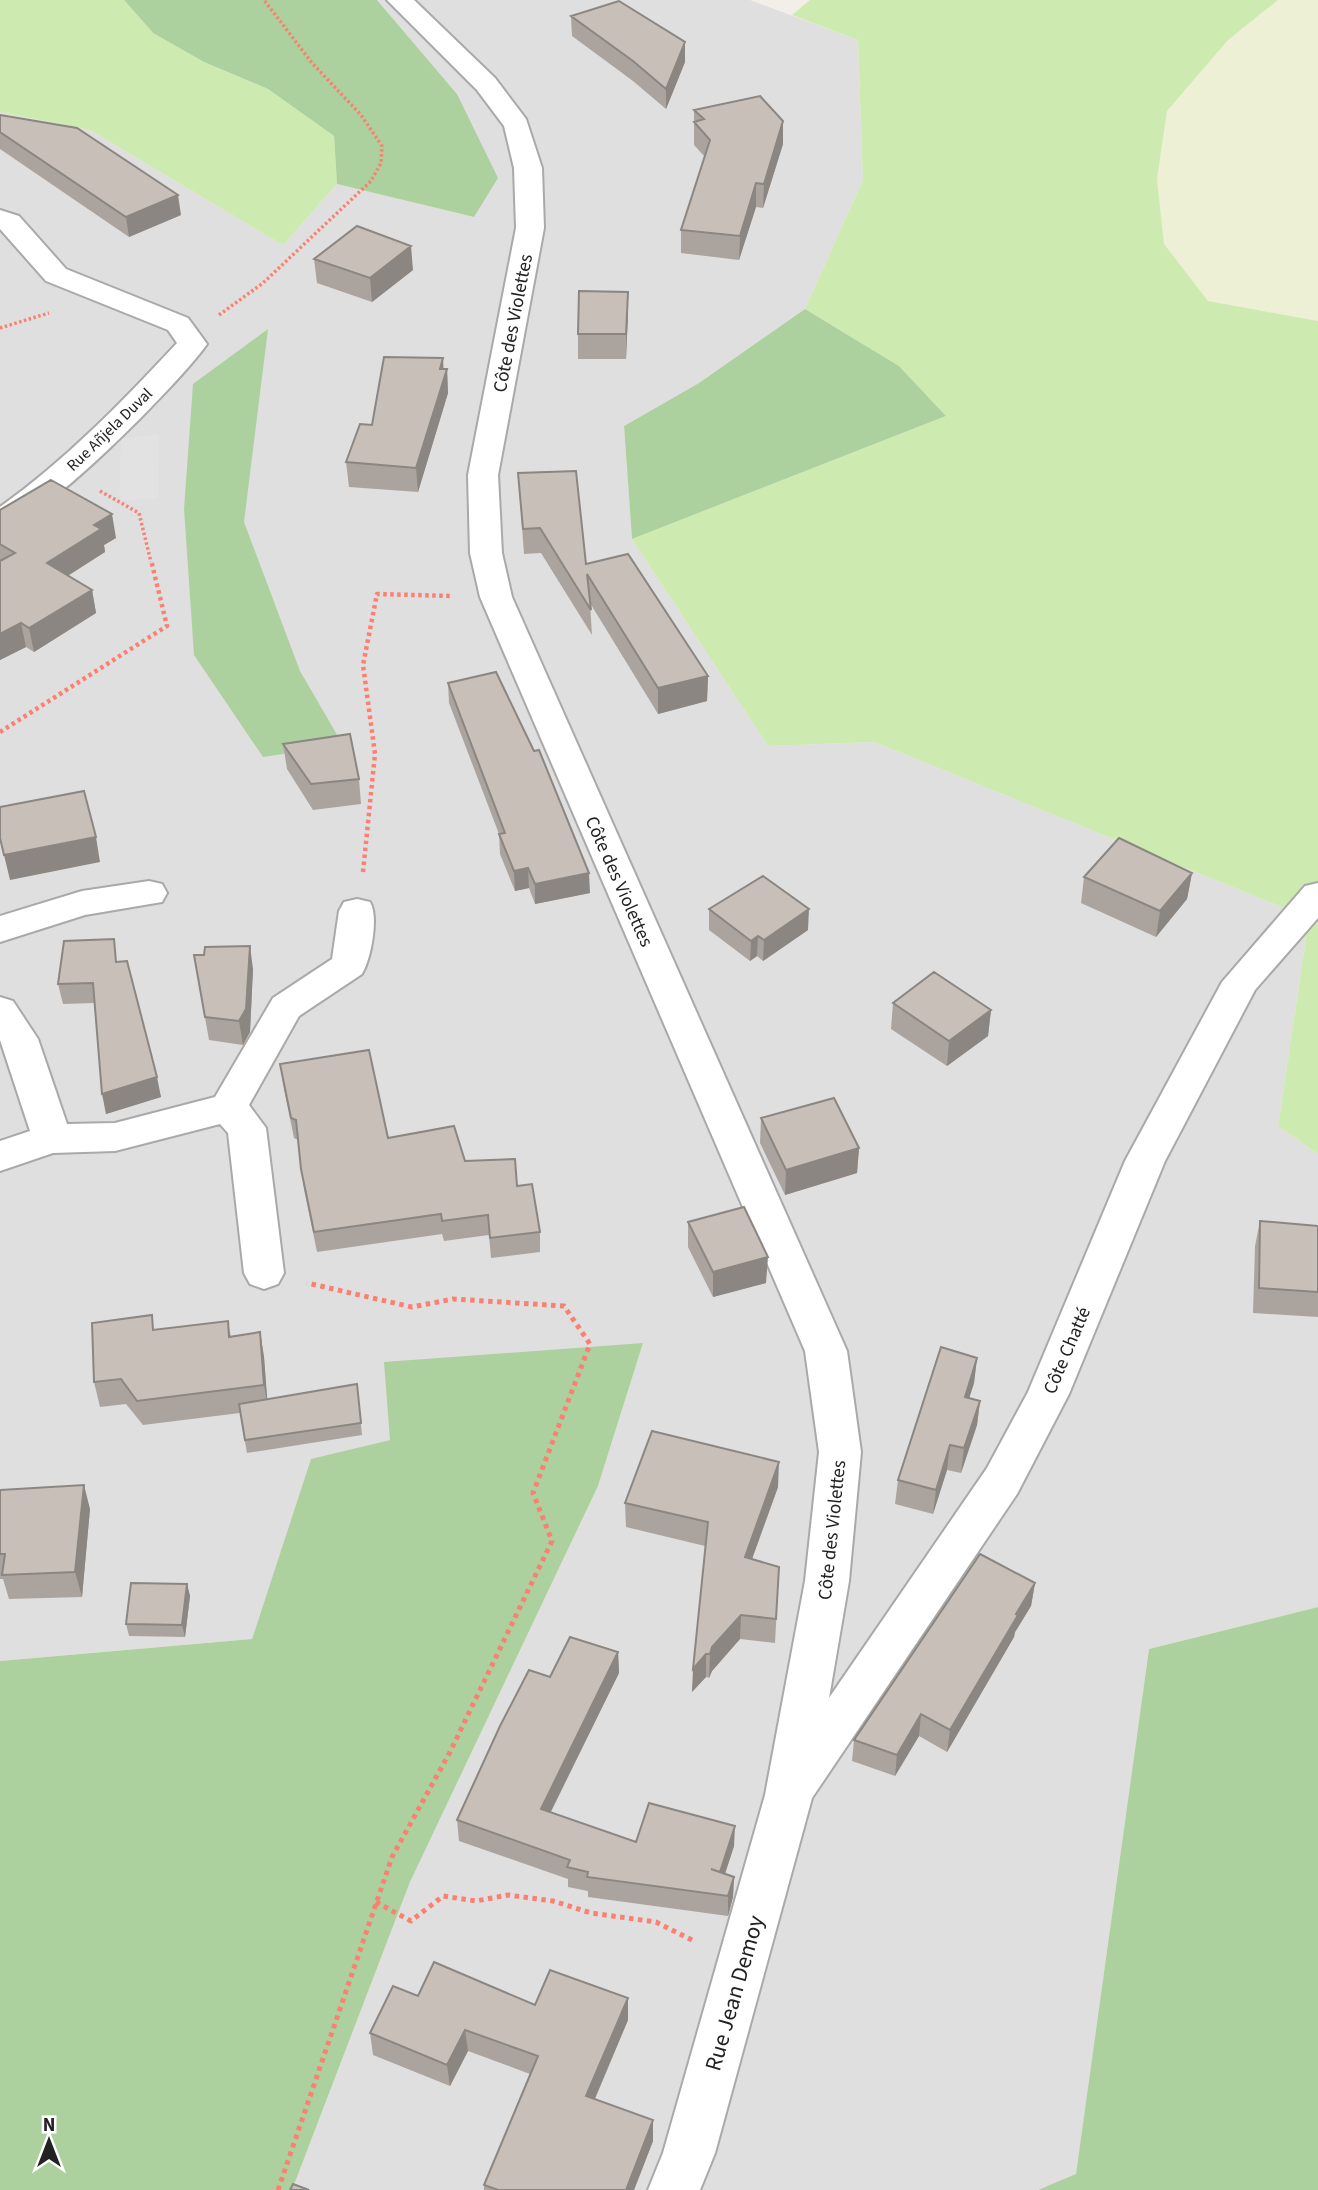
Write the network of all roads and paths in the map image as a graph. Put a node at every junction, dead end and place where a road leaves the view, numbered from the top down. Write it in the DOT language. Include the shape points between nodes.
graph roads {
  1 [pos="264,0"];
  2 [pos="400,0"];
  3 [pos="0,218"];
  4 [pos="185,334"];
  5 [pos="65,472"];
  6 [pos="0,523"];
  7 [pos="496,597"];
  8 [pos="0,732"];
  9 [pos="149,893"];
  10 [pos="1318,895"];
  11 [pos="357,911"];
  12 [pos="0,929"];
  13 [pos="0,1010"];
  14 [pos="228,1108"];
  15 [pos="52,1139"];
  16 [pos="0,1156"];
  17 [pos="264,1273"];
  18 [pos="789,1795"];
  19 [pos="376,1902"];
  20 [pos="746,1950"];
  21 [pos="278,2190"];
  22 [pos="674,2190"];
  1 -- 4 [label="path" via="312,63 361,115 382,146 381,163 371,181 263,283"];
  2 -- 7 [label="street, Côte des Violettes" via="486,84 517,125 528,168 530,228 483,475 486,553"];
  3 -- 4 [label="street" via="9,222 56,275"];
  4 -- 5 [label="street, Rue Añjela Duval" via="118,424"];
  5 -- 6 [label="street, Rue Añjela Duval"];
  5 -- 8 [label="path" via="139,513 167,626"];
  7 -- 11 [label="path" via="377,594 362,665 375,754"];
  7 -- 18 [label="street, Côte des Violettes" via="826,1351 840,1452 827,1581"];
  9 -- 12 [label="street" via="82,903"];
  10 -- 18 [label="street, Côte Chatté" via="1241,982 1194,1069 1145,1161 1048,1394 1002,1481"];
  11 -- 14 [label="street" via="349,965 286,1007"];
  13 -- 15 [label="street" via="19,1039"];
  14 -- 15 [label="street" via="115,1137"];
  14 -- 17 [label="street" via="247,1128"];
  15 -- 16 [label="street"];
  17 -- 19 [label="path" via="412,1307 453,1299 564,1306 590,1344 533,1493 552,1541 450,1752 392,1857"];
  18 -- 20 [label="street, Rue Jean Demoy"];
  19 -- 20 [label="path" via="411,1921 443,1896 476,1901 508,1895 656,1922 705,1947"];
  19 -- 21 [label="path"];
  20 -- 22 [label="street, Rue Jean Demoy" via="689,2153"];
}
